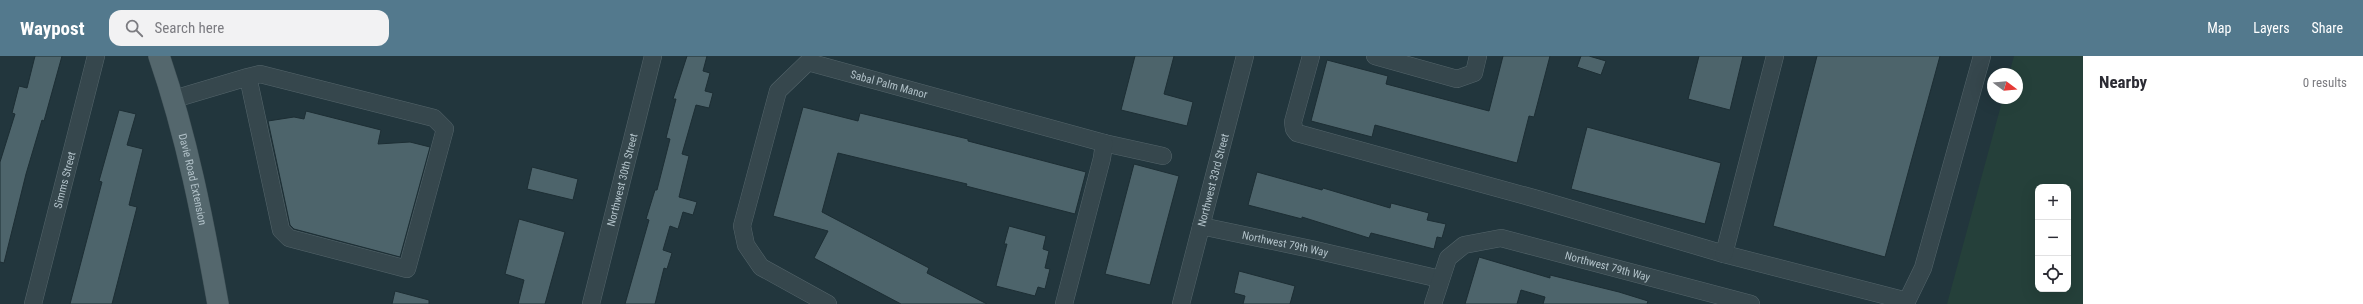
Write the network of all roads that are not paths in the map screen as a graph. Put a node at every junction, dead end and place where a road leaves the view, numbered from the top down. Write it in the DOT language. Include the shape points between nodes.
graph roads {
  1 [pos="96,56"];
  2 [pos="159,56"];
  3 [pos="653,56"];
  4 [pos="1245,56"];
  5 [pos="1311,56"];
  6 [pos="1374,56"];
  7 [pos="1478,56"];
  8 [pos="1775,56"];
  9 [pos="1982,56"];
  10 [pos="248,77"];
  11 [pos="174,99"];
  12 [pos="1104,143"];
  13 [pos="1162,156"];
  14 [pos="1201,226"];
  15 [pos="1724,254"];
  16 [pos="1440,279"];
  17 [pos="1067,303"];
  18 [pos="33,304"];
  19 [pos="218,304"];
  20 [pos="590,304"];
  21 [pos="828,304"];
  22 [pos="1181,304"];
  23 [pos="1433,304"];
  24 [pos="1751,304"];
  1 -- 18 [label="street, Simms Street"];
  2 -- 11 [label="main road, Davie Road Extension"];
  3 -- 20 [label="street, Northwest 30th Street"];
  4 -- 14 [label="street, Northwest 33rd Street"];
  5 -- 15 [label="street" via="1293,122 1297,133"];
  6 -- 7 [label="street" via="1457,79 1474,73"];
  8 -- 15 [label="street"];
  9 -- 15 [label="street" via="1923,268 1907,302"];
  10 -- 10 [label="street" via="281,230 289,238 407,269 445,129 434,118 260,74"];
  10 -- 11 [label="street"];
  11 -- 19 [label="main road, Davie Road Extension" via="198,195"];
  12 -- 13 [label="street"];
  12 -- 17 [label="street"];
  12 -- 21 [label="street, Sabal Palm Manor" via="808,62 778,91 742,226 746,245 761,267"];
  14 -- 16 [label="street, Northwest 79th Way" via="1311,248"];
  14 -- 22 [label="street, Northwest 33rd Street"];
  16 -- 23 [label="street"];
  16 -- 24 [label="street, Northwest 79th Way" via="1448,258 1464,245 1501,238"];
}
